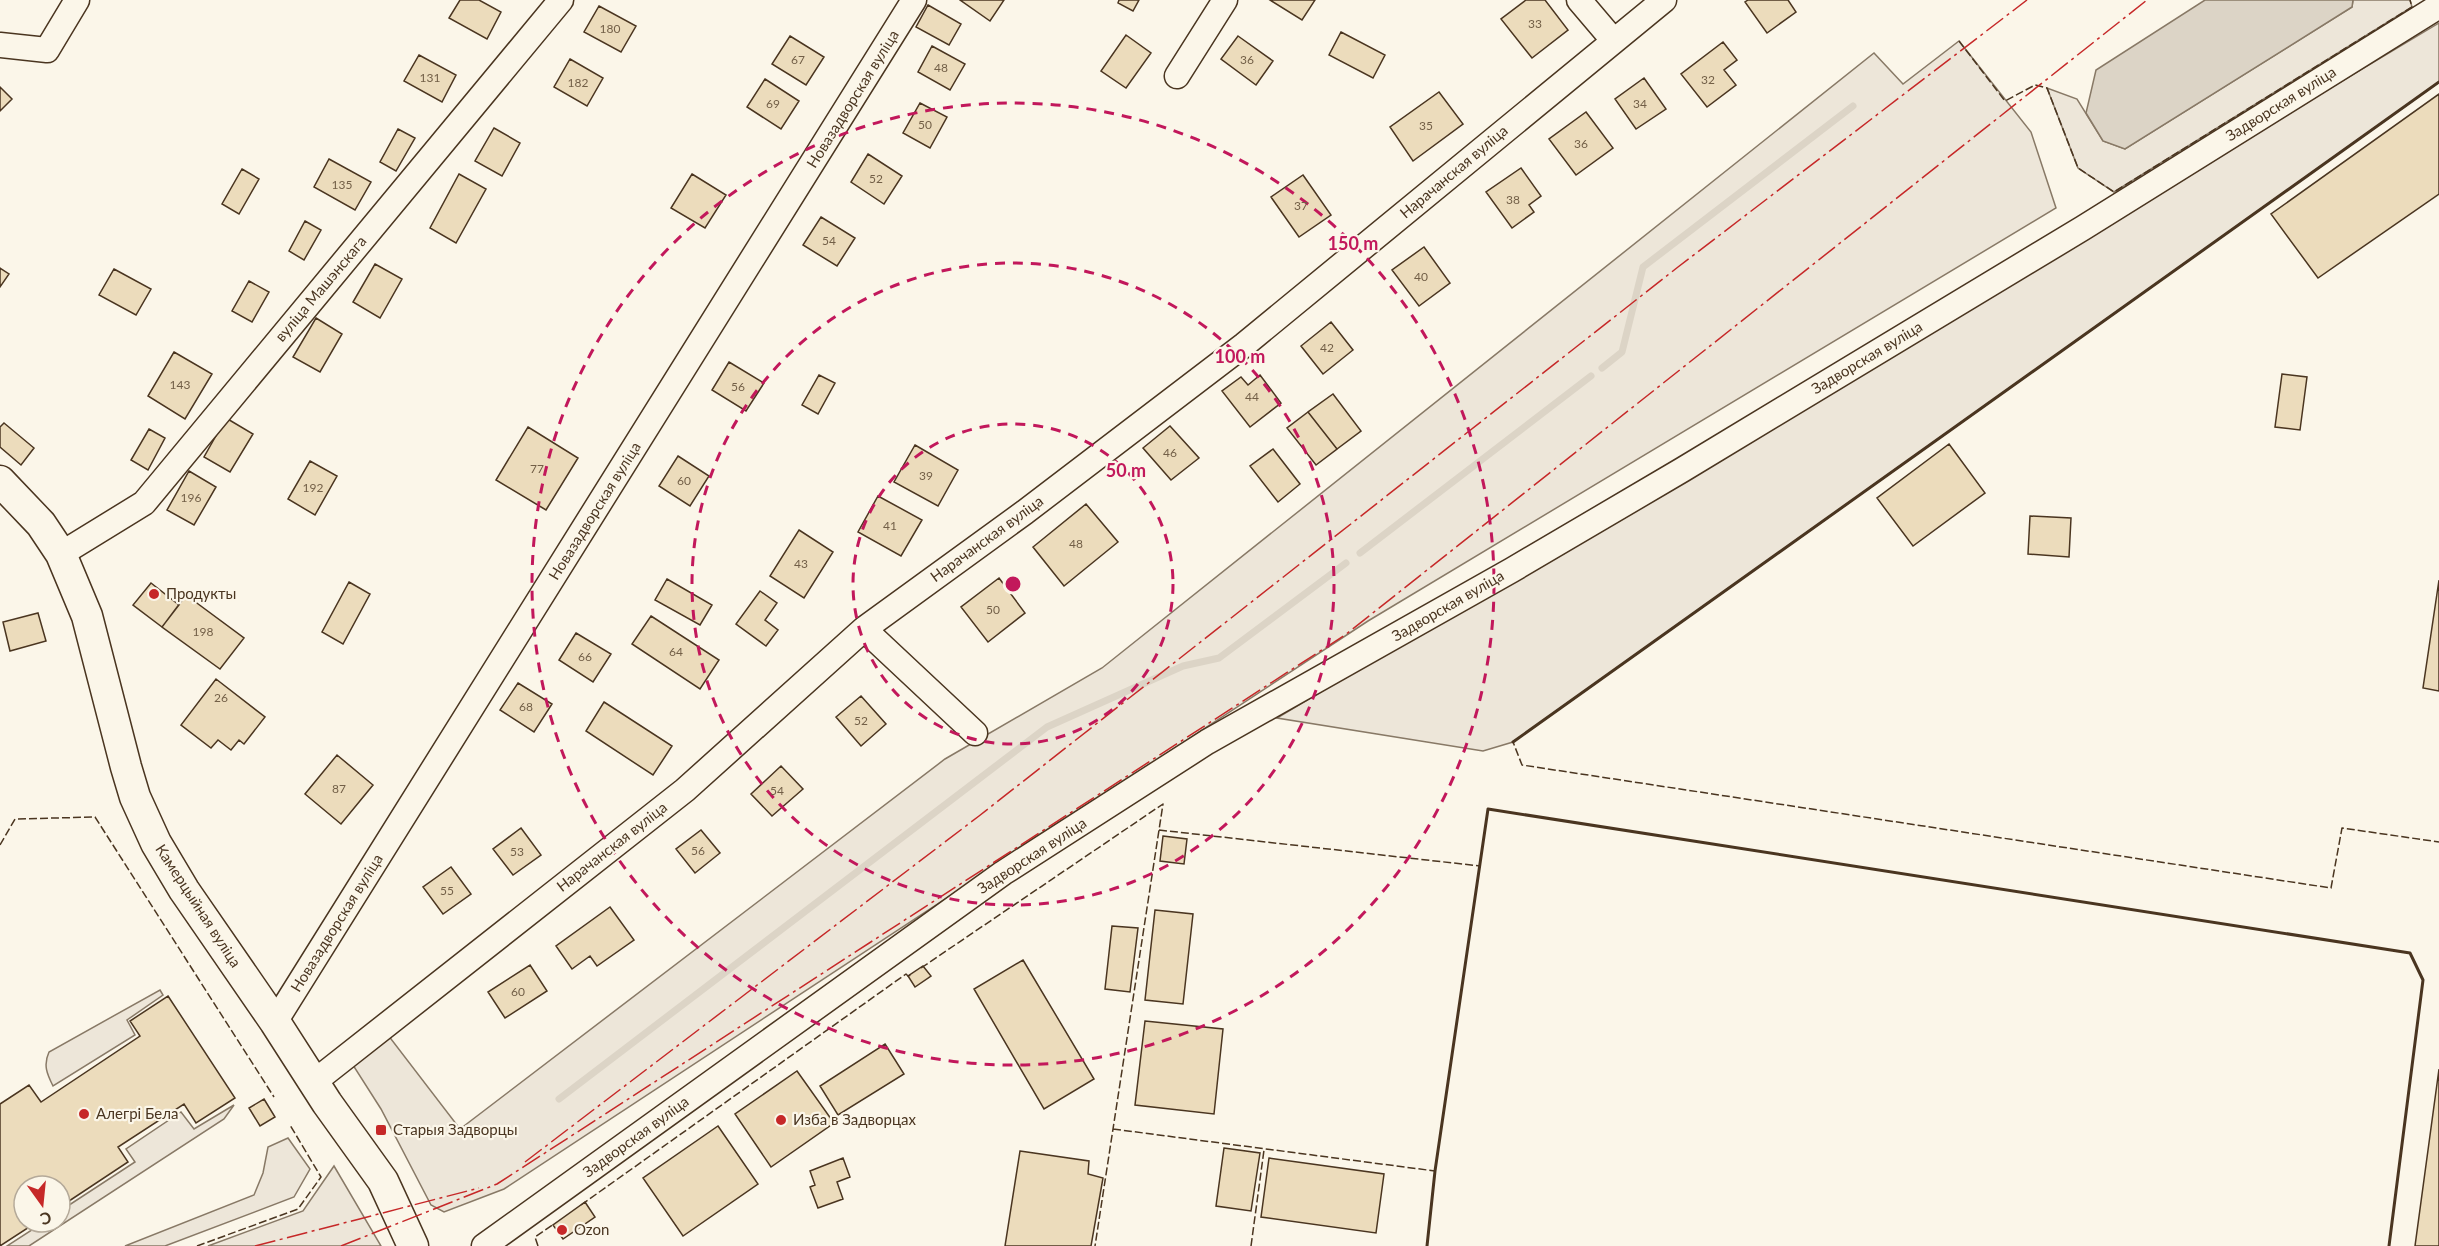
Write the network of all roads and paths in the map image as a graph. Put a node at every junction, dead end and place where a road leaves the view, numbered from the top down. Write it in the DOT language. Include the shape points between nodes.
graph roads {
  1 [pos="77,0"];
  2 [pos="561,0"];
  3 [pos="914,0"];
  4 [pos="1225,0"];
  5 [pos="1579,0"];
  6 [pos="1664,0"];
  7 [pos="2439,6"];
  8 [pos="1613,40"];
  9 [pos="0,45"];
  10 [pos="1177,76"];
  11 [pos="0,481"];
  12 [pos="61,554"];
  13 [pos="864,629"];
  14 [pos="975,733"];
  15 [pos="275,1022"];
  16 [pos="314,1082"];
  17 [pos="413,1246"];
  18 [pos="484,1246"];
  1 -- 9 [label="street" via="47,50"];
  2 -- 12 [label="street, вуліца Машэнскага" via="144,503"];
  3 -- 15 [label="street, Новазадворская вуліца"];
  4 -- 10 [label="street"];
  5 -- 8 [label="street"];
  6 -- 8 [label="street, Нарачанская вуліца"];
  7 -- 18 [label="street, Задворская вуліца" via="2083,228 1682,470 1207,742 1003,873"];
  8 -- 13 [label="street, Нарачанская вуліца" via="1244,345"];
  11 -- 12 [label="main road, Камерцыйная вуліца" via="41,524"];
  12 -- 15 [label="main road, Камерцыйная вуліца" via="87,616 126,768 151,832 184,890"];
  13 -- 14 [label="street"];
  13 -- 16 [label="street, Нарачанская вуліца" via="686,790"];
  15 -- 16 [label="main road, Камерцыйная вуліца"];
  16 -- 17 [label="main road, Камерцыйная вуліца" via="383,1181"];
}
